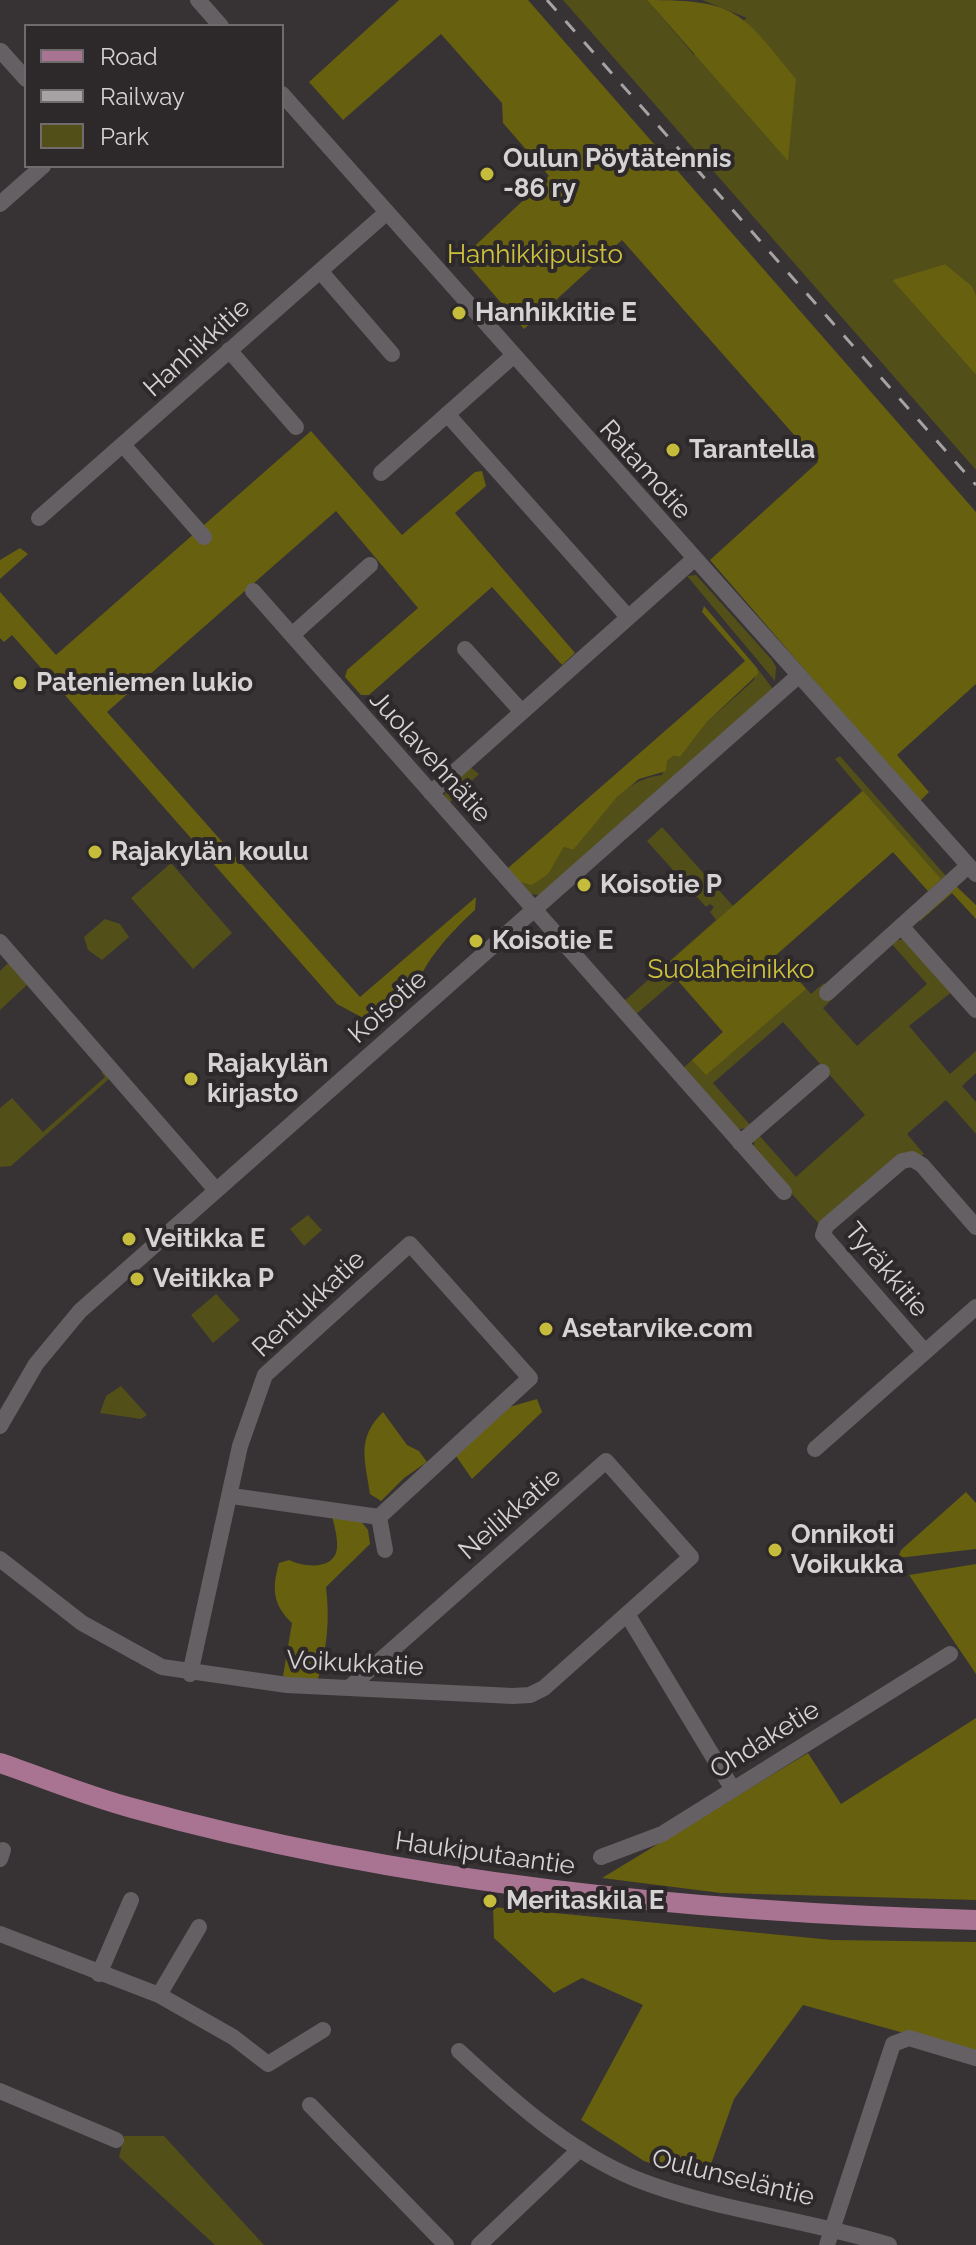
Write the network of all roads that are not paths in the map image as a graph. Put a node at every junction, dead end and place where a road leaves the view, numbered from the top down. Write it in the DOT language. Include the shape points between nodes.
graph roads {
  1 [pos="198,0"];
  2 [pos="212,23"];
  3 [pos="1,51"];
  4 [pos="24,77"];
  5 [pos="284,96"];
  6 [pos="41,168"];
  7 [pos="0,204"];
  8 [pos="386,213"];
  9 [pos="321,272"];
  10 [pos="229,350"];
  11 [pos="392,354"];
  12 [pos="513,356"];
  13 [pos="447,414"];
  14 [pos="296,427"];
  15 [pos="124,446"];
  16 [pos="381,473"];
  17 [pos="39,518"];
  18 [pos="204,537"];
  19 [pos="693,560"];
  20 [pos="370,565"];
  21 [pos="253,591"];
  22 [pos="628,617"];
  23 [pos="292,635"];
  24 [pos="465,649"];
  25 [pos="797,677"];
  26 [pos="522,712"];
  27 [pos="431,793"];
  28 [pos="972,870"];
  29 [pos="533,910"];
  30 [pos="901,926"];
  31 [pos="0,942"];
  32 [pos="827,993"];
  33 [pos="976,1010"];
  34 [pos="822,1072"];
  35 [pos="740,1143"];
  36 [pos="216,1190"];
  37 [pos="784,1192"];
  38 [pos="976,1227"];
  39 [pos="976,1307"];
  40 [pos="925,1352"];
  41 [pos="0,1426"];
  42 [pos="815,1449"];
  43 [pos="232,1496"];
  44 [pos="379,1517"];
  45 [pos="385,1550"];
  46 [pos="691,1557"];
  47 [pos="0,1559"];
  48 [pos="627,1614"];
  49 [pos="950,1654"];
  50 [pos="190,1674"];
  51 [pos="350,1687"];
  52 [pos="0,1763"];
  53 [pos="732,1788"];
  54 [pos="601,1857"];
  55 [pos="131,1900"];
  56 [pos="976,1920"];
  57 [pos="199,1927"];
  58 [pos="0,1934"];
  59 [pos="99,1974"];
  60 [pos="159,1995"];
  61 [pos="323,2030"];
  62 [pos="459,2051"];
  63 [pos="976,2058"];
  64 [pos="0,2091"];
  65 [pos="310,2105"];
  66 [pos="116,2140"];
  67 [pos="580,2149"];
  68 [pos="831,2227"];
  69 [pos="446,2245"];
  70 [pos="479,2245"];
  71 [pos="827,2245"];
  72 [pos="889,2245"];
  1 -- 2 [label="street"];
  3 -- 4 [label="street"];
  5 -- 8 [label="street, Ratamotie"];
  6 -- 7 [label="street"];
  8 -- 9 [label="street, Hanhikkitie"];
  8 -- 12 [label="street, Ratamotie"];
  9 -- 10 [label="street, Hanhikkitie"];
  9 -- 11 [label="street"];
  10 -- 14 [label="street"];
  10 -- 15 [label="street, Hanhikkitie"];
  12 -- 13 [label="street"];
  12 -- 19 [label="street, Ratamotie"];
  13 -- 16 [label="street"];
  13 -- 22 [label="street"];
  15 -- 17 [label="street, Hanhikkitie"];
  15 -- 18 [label="street"];
  19 -- 22 [label="street"];
  19 -- 25 [label="street, Ratamotie"];
  20 -- 23 [label="street"];
  21 -- 23 [label="street, Juolavehnätie"];
  22 -- 26 [label="street"];
  23 -- 27 [label="street, Juolavehnätie"];
  24 -- 26 [label="street"];
  25 -- 28 [label="street, Ratamotie"];
  25 -- 29 [label="street, Koisotie"];
  26 -- 27 [label="street"];
  27 -- 29 [label="street, Juolavehnätie"];
  28 -- 30 [label="street"];
  29 -- 35 [label="street, Juolavehnätie"];
  29 -- 36 [label="street, Koisotie"];
  30 -- 32 [label="street"];
  30 -- 33 [label="street"];
  31 -- 36 [label="street"];
  34 -- 35 [label="street"];
  35 -- 37 [label="street, Juolavehnätie"];
  36 -- 41 [label="street, Koisotie" via="66,1326 36,1364"];
  38 -- 40 [label="street, Tyräkkitie" via="912,1159 902,1161 826,1226 823,1235"];
  39 -- 40 [label="street"];
  40 -- 42 [label="street"];
  43 -- 44 [label="street"];
  43 -- 44 [label="street, Rentukkatie" via="240,1446 265,1375 410,1244 530,1378"];
  43 -- 50 [label="street, Rentukkatie"];
  44 -- 45 [label="street"];
  46 -- 48 [label="street, Voikukkatie"];
  46 -- 51 [label="street, Neilikkatie" via="606,1461"];
  47 -- 50 [label="street, Voikukkatie" via="82,1623 162,1667"];
  48 -- 51 [label="street, Voikukkatie" via="530,1695"];
  48 -- 53 [label="street"];
  49 -- 53 [label="street, Ohdaketie"];
  50 -- 51 [label="street, Voikukkatie"];
  52 -- 56 [label="main road, Haukiputaantie" via="128,1807 396,1869 631,1900"];
  53 -- 54 [label="street, Ohdaketie" via="662,1834"];
  55 -- 59 [label="street"];
  57 -- 60 [label="street"];
  58 -- 59 [label="street"];
  59 -- 60 [label="street"];
  60 -- 61 [label="street" via="233,2037 268,2064"];
  62 -- 67 [label="street, Oulunseläntie" via="518,2105"];
  63 -- 68 [label="street" via="909,2038 893,2044"];
  64 -- 66 [label="street"];
  65 -- 69 [label="street"];
  67 -- 68 [label="street, Oulunseläntie" via="636,2179 724,2205"];
  67 -- 70 [label="street"];
  68 -- 71 [label="street"];
  68 -- 72 [label="street, Oulunseläntie"];
}
